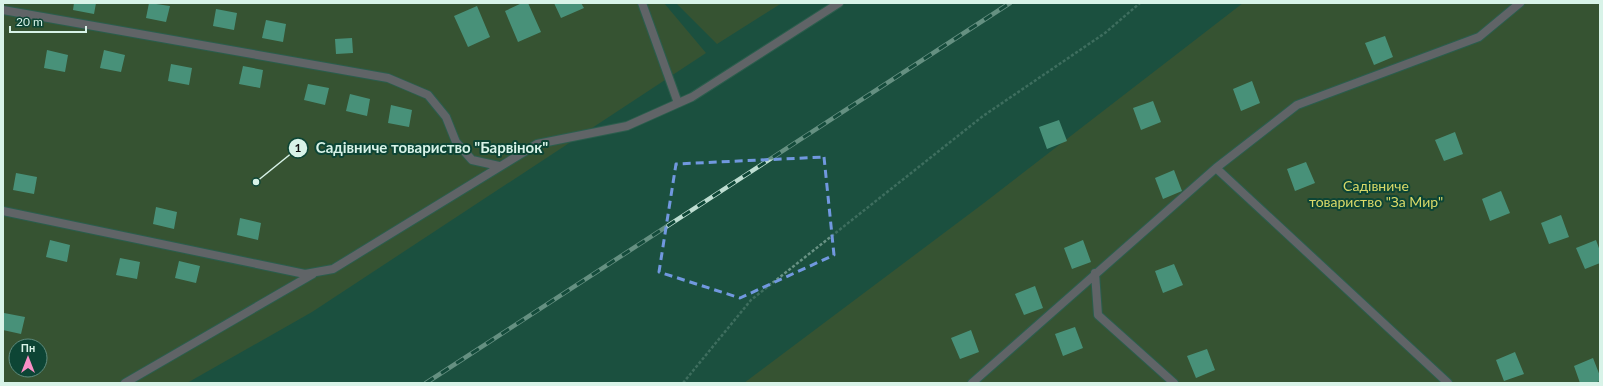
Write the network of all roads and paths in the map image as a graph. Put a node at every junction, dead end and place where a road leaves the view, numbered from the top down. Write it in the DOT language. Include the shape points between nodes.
graph roads {
  1 [pos="642,3"];
  2 [pos="839,3"];
  3 [pos="1140,3"];
  4 [pos="1520,3"];
  5 [pos="3,10"];
  6 [pos="678,103"];
  7 [pos="499,166"];
  8 [pos="1216,168"];
  9 [pos="3,211"];
  10 [pos="315,273"];
  11 [pos="1095,273"];
  12 [pos="125,383"];
  13 [pos="683,383"];
  14 [pos="972,383"];
  15 [pos="1174,383"];
  16 [pos="1448,383"];
  1 -- 6 [label="street"];
  2 -- 6 [label="street" via="692,97"];
  3 -- 13 [label="path" via="1105,33 983,116 751,300"];
  4 -- 8 [label="street" via="1479,37 1297,105"];
  5 -- 7 [label="street" via="388,78 428,95 446,117 456,142 472,160"];
  6 -- 7 [label="street" via="627,126 537,144"];
  7 -- 10 [label="street" via="332,270"];
  8 -- 11 [label="street"];
  8 -- 16 [label="street"];
  9 -- 10 [label="street" via="305,274"];
  10 -- 12 [label="street"];
  11 -- 14 [label="street"];
  11 -- 15 [label="street" via="1098,315"];
}
